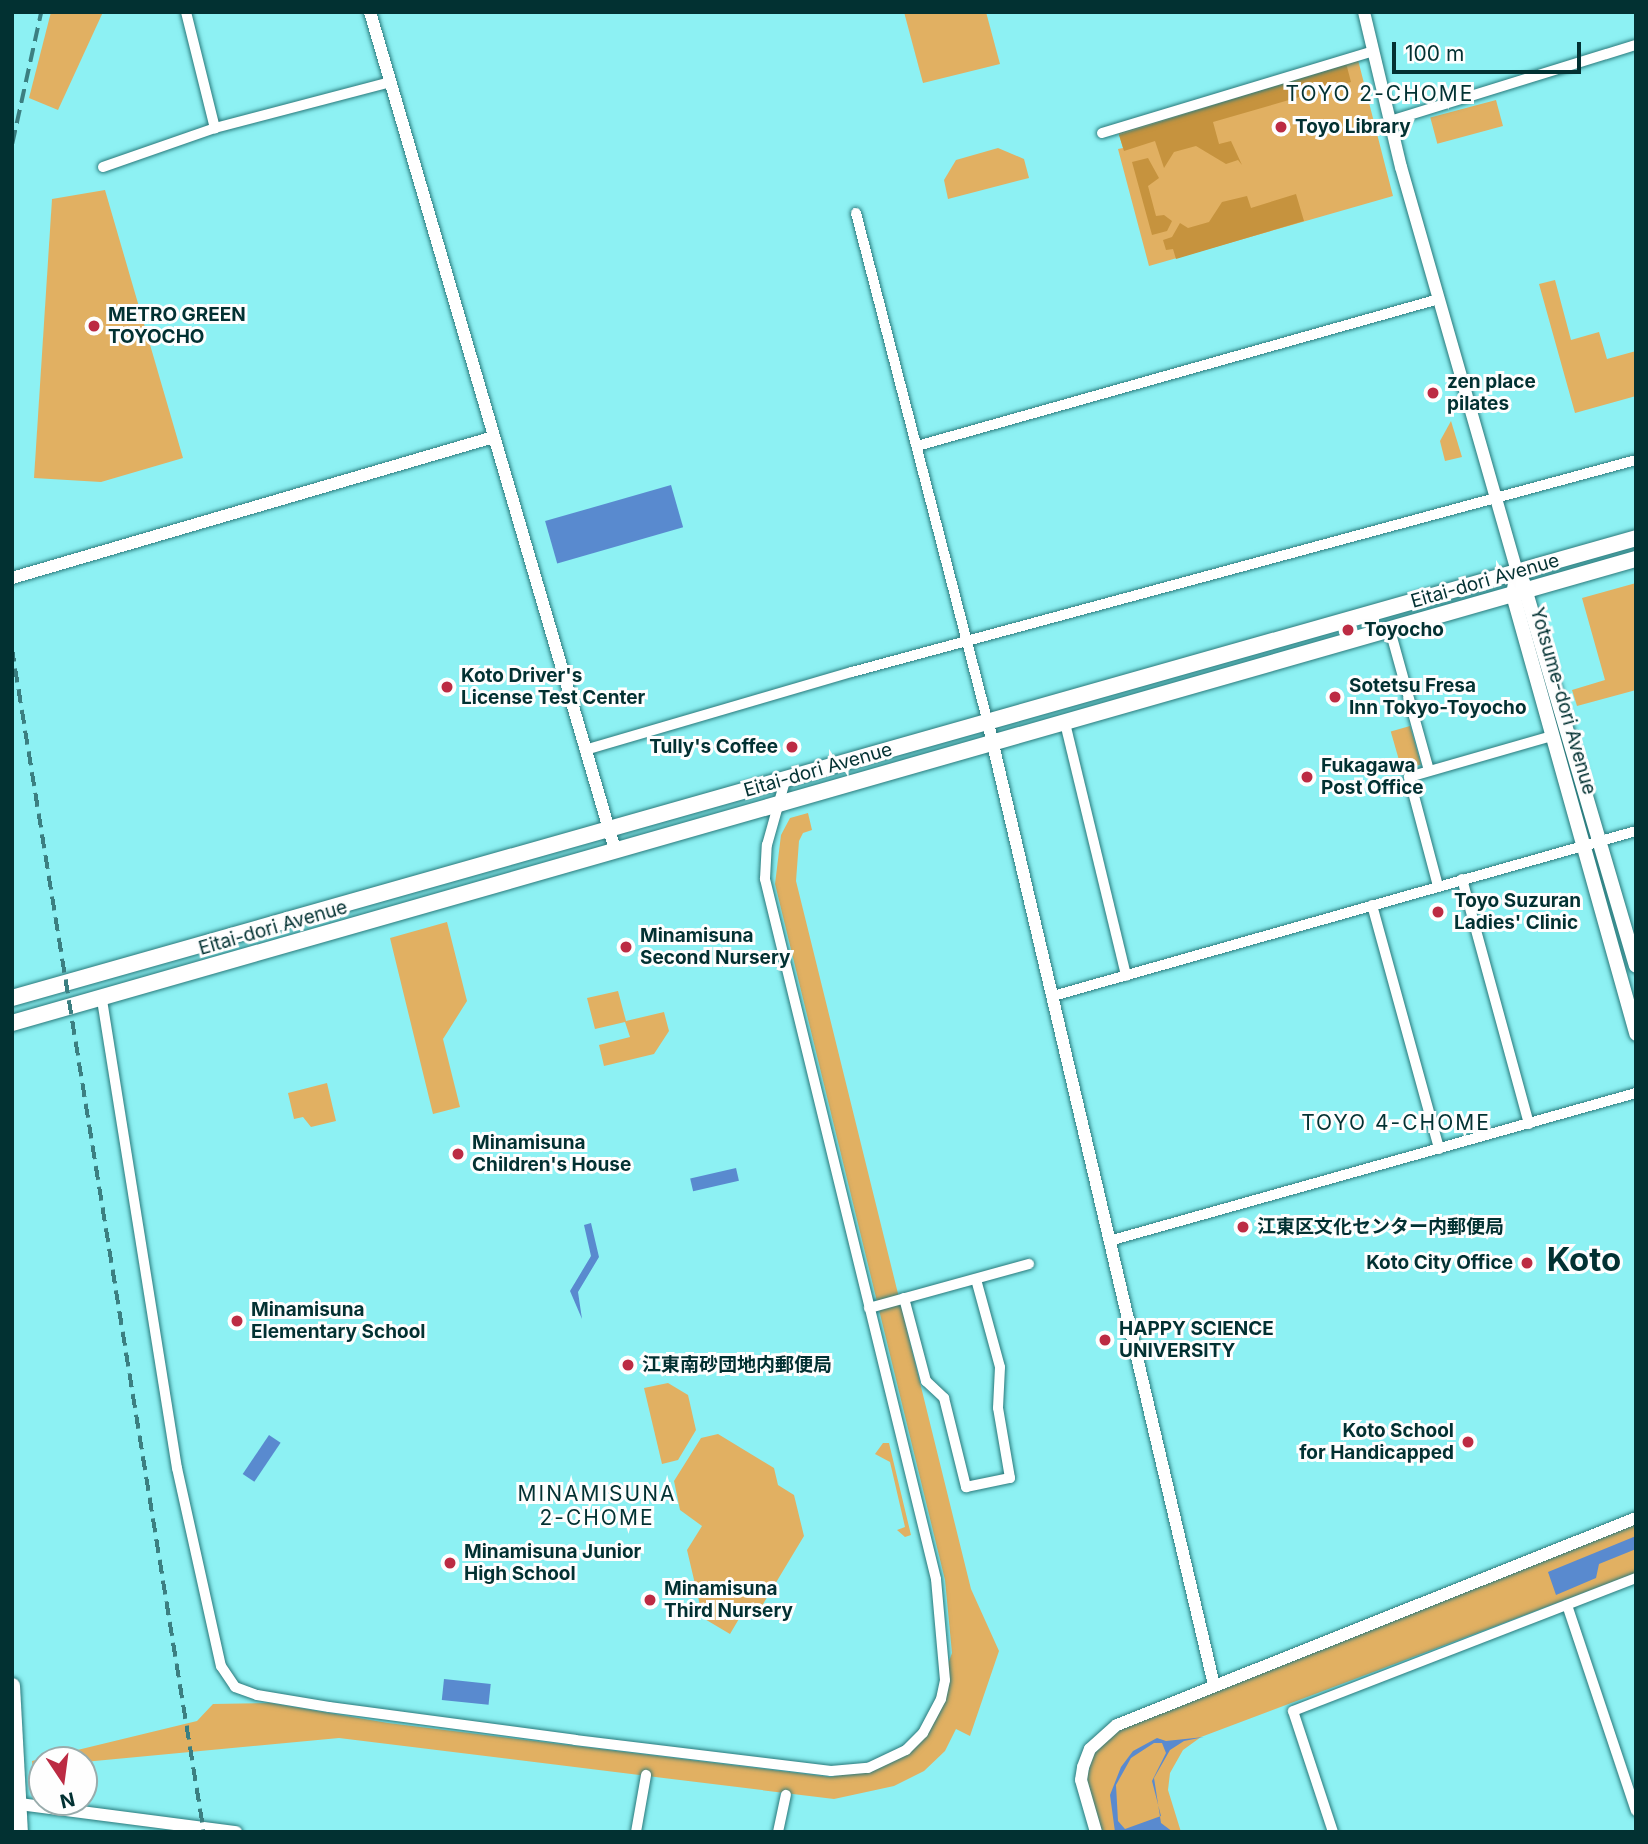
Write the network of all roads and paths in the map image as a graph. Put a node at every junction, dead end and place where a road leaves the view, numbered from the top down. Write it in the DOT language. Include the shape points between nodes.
graph roads {
  1 [pos="186,12"];
  2 [pos="370,12"];
  3 [pos="1364,12"];
  4 [pos="1636,45"];
  5 [pos="1373,51"];
  6 [pos="390,82"];
  7 [pos="1390,121"];
  8 [pos="215,128"];
  9 [pos="1102,133"];
  10 [pos="103,167"];
  11 [pos="856,213"];
  12 [pos="1439,299"];
  13 [pos="494,437"];
  14 [pos="917,446"];
  15 [pos="1636,460"];
  16 [pos="1497,499"];
  17 [pos="1636,538"];
  18 [pos="1636,559"];
  19 [pos="1517,572"];
  20 [pos="12,578"];
  21 [pos="1520,592"];
  22 [pos="1390,630"];
  23 [pos="968,642"];
  24 [pos="988,723"];
  25 [pos="1065,723"];
  26 [pos="1552,736"];
  27 [pos="993,743"];
  28 [pos="585,750"];
  29 [pos="1429,771"];
  30 [pos="785,781"];
  31 [pos="779,803"];
  32 [pos="610,831"];
  33 [pos="1636,831"];
  34 [pos="1600,842"];
  35 [pos="1583,846"];
  36 [pos="615,850"];
  37 [pos="1462,879"];
  38 [pos="1438,886"];
  39 [pos="1372,905"];
  40 [pos="1636,966"];
  41 [pos="1126,976"];
  42 [pos="1053,996"];
  43 [pos="12,998"];
  44 [pos="102,1000"];
  45 [pos="12,1023"];
  46 [pos="1636,1034"];
  47 [pos="1636,1093"];
  48 [pos="1529,1124"];
  49 [pos="1439,1149"];
  50 [pos="1109,1241"];
  51 [pos="1029,1264"];
  52 [pos="976,1279"];
  53 [pos="904,1298"];
  54 [pos="869,1308"];
  55 [pos="1636,1518"];
  56 [pos="1636,1578"];
  57 [pos="1567,1605"];
  58 [pos="1214,1685"];
  59 [pos="12,1686"];
  60 [pos="646,1775"];
  61 [pos="786,1795"];
  62 [pos="15,1803"];
  63 [pos="1636,1811"];
  64 [pos="20,1832"];
  65 [pos="236,1832"];
  66 [pos="636,1832"];
  67 [pos="778,1832"];
  68 [pos="1096,1832"];
  69 [pos="1333,1832"];
  1 -- 8 [label="street"];
  2 -- 6 [label="street"];
  3 -- 5 [label="street"];
  4 -- 7 [label="street"];
  5 -- 7 [label="street"];
  5 -- 9 [label="street"];
  6 -- 8 [label="street"];
  6 -- 13 [label="street"];
  7 -- 12 [label="street"];
  8 -- 10 [label="street"];
  11 -- 14 [label="street"];
  12 -- 14 [label="street"];
  12 -- 16 [label="street"];
  13 -- 20 [label="street"];
  13 -- 28 [label="street"];
  14 -- 23 [label="street"];
  15 -- 16 [label="street"];
  16 -- 19 [label="street"];
  16 -- 23 [label="street"];
  17 -- 19 [label="main road, Eitai-dori Avenue"];
  18 -- 21 [label="main road, Eitai-dori Avenue"];
  19 -- 21 [label="main road, Yotsume-dori Avenue"];
  19 -- 24 [label="main road, Eitai-dori Avenue"];
  21 -- 22 [label="main road, Eitai-dori Avenue"];
  21 -- 26 [label="main road, Yotsume-dori Avenue"];
  21 -- 34 [label="main road, Yotsume-dori Avenue"];
  22 -- 25 [label="main road, Eitai-dori Avenue"];
  22 -- 29 [label="street"];
  23 -- 24 [label="street"];
  23 -- 28 [label="street"];
  24 -- 27 [label="street"];
  24 -- 30 [label="main road, Eitai-dori Avenue"];
  25 -- 27 [label="main road, Eitai-dori Avenue"];
  25 -- 41 [label="street"];
  26 -- 29 [label="street"];
  26 -- 35 [label="main road, Yotsume-dori Avenue"];
  27 -- 31 [label="main road, Eitai-dori Avenue"];
  27 -- 42 [label="street"];
  28 -- 32 [label="street"];
  29 -- 38 [label="street" via="1407,782"];
  30 -- 31 [label="street"];
  30 -- 32 [label="main road, Eitai-dori Avenue"];
  31 -- 36 [label="main road, Eitai-dori Avenue"];
  31 -- 54 [label="street" via="767,845 765,879"];
  32 -- 36 [label="street"];
  32 -- 43 [label="main road, Eitai-dori Avenue" via="86,981"];
  33 -- 34 [label="street"];
  34 -- 35 [label="street"];
  34 -- 40 [label="main road, Yotsume-dori Avenue"];
  35 -- 37 [label="street"];
  35 -- 46 [label="main road, Yotsume-dori Avenue"];
  36 -- 44 [label="main road, Eitai-dori Avenue"];
  37 -- 38 [label="street"];
  37 -- 48 [label="street"];
  38 -- 39 [label="street"];
  39 -- 41 [label="street"];
  39 -- 49 [label="street"];
  41 -- 42 [label="street"];
  42 -- 50 [label="street"];
  44 -- 45 [label="main road, Eitai-dori Avenue"];
  44 -- 54 [label="street" via="177,1468 221,1666 235,1687 329,1707 831,1771 868,1768 905,1750 923,1733 941,1699 945,1680 936,1579"];
  47 -- 48 [label="street"];
  48 -- 49 [label="street"];
  49 -- 50 [label="street"];
  50 -- 58 [label="street"];
  51 -- 52 [label="street"];
  52 -- 53 [label="street"];
  52 -- 53 [label="street" via="1000,1367 998,1408 1010,1478 967,1487 944,1398 926,1381"];
  53 -- 54 [label="street"];
  55 -- 58 [label="street"];
  56 -- 57 [label="street"];
  57 -- 63 [label="street"];
  57 -- 69 [label="street" via="1293,1711"];
  58 -- 68 [label="street" via="1117,1725 1090,1749 1081,1780"];
  59 -- 62 [label="main road"];
  60 -- 66 [label="street"];
  61 -- 67 [label="street"];
  62 -- 64 [label="main road"];
  62 -- 65 [label="street"];
}
